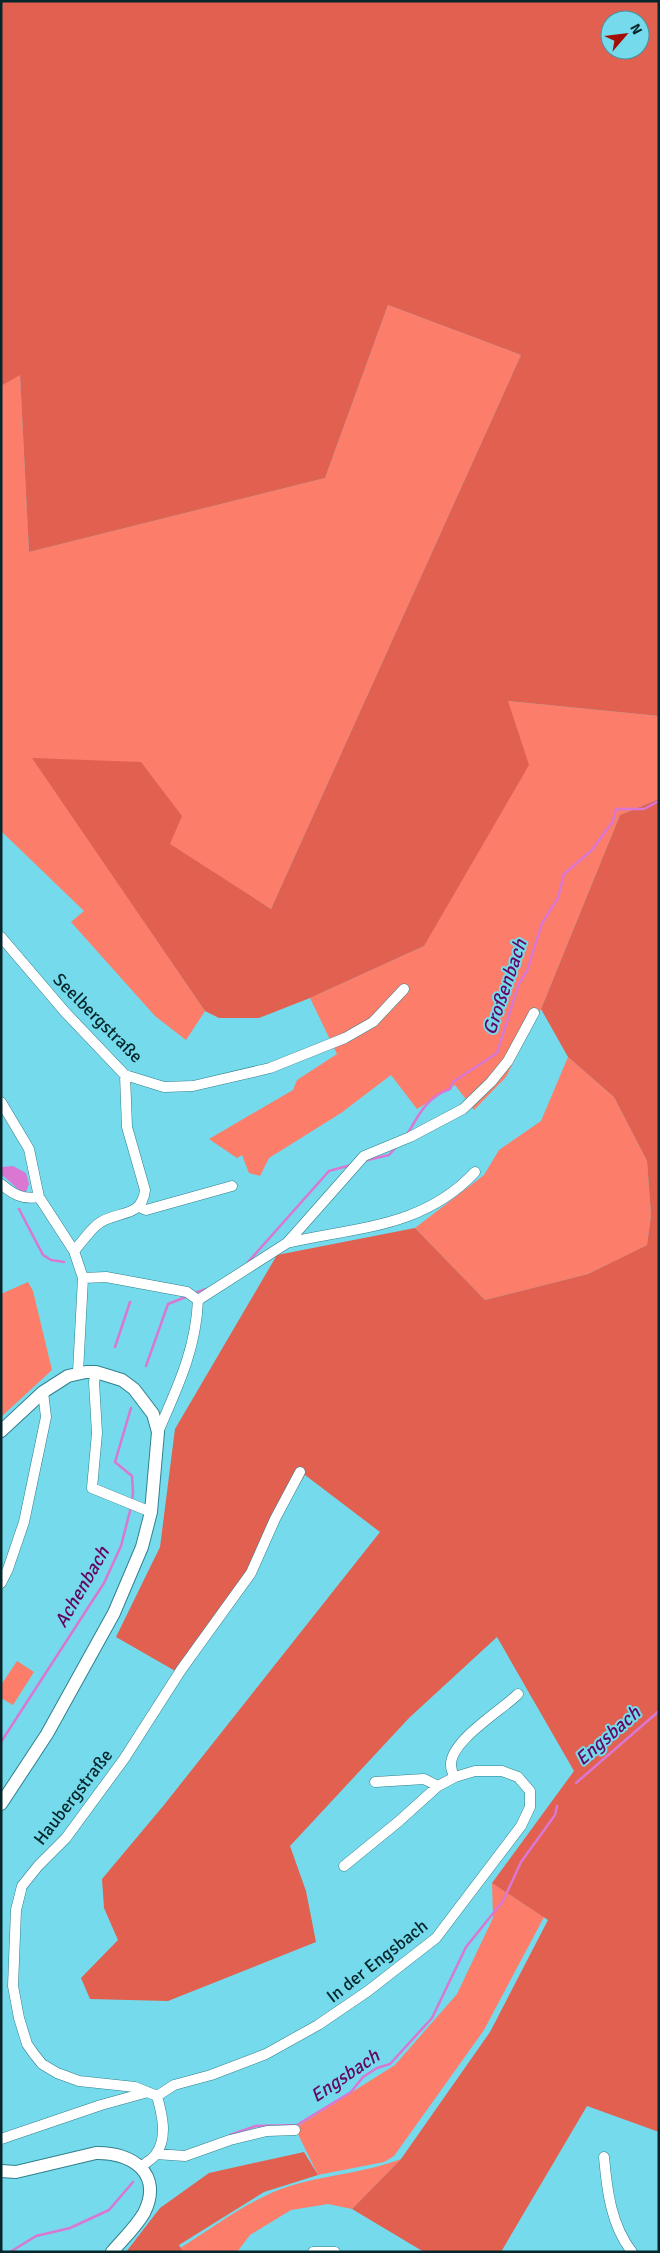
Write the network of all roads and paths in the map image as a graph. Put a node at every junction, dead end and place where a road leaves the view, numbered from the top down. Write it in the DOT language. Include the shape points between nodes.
graph roads {
  1 [pos="1,937"];
  2 [pos="404,989"];
  3 [pos="534,1013"];
  4 [pos="125,1075"];
  5 [pos="1,1102"];
  6 [pos="476,1172"];
  7 [pos="1,1184"];
  8 [pos="232,1186"];
  9 [pos="38,1197"];
  10 [pos="139,1207"];
  11 [pos="287,1243"];
  12 [pos="74,1251"];
  13 [pos="83,1278"];
  14 [pos="198,1300"];
  15 [pos="78,1372"];
  16 [pos="96,1372"];
  17 [pos="43,1392"];
  18 [pos="1,1431"];
  19 [pos="158,1432"];
  20 [pos="300,1472"];
  21 [pos="151,1512"];
  22 [pos="1,1583"];
  23 [pos="518,1694"];
  24 [pos="455,1777"];
  25 [pos="375,1782"];
  26 [pos="438,1786"];
  27 [pos="1,1804"];
  28 [pos="344,1866"];
  29 [pos="153,2094"];
  30 [pos="295,2130"];
  31 [pos="1,2139"];
  32 [pos="156,2154"];
  33 [pos="604,2158"];
  34 [pos="141,2167"];
  35 [pos="1,2171"];
  36 [pos="112,2252"];
  37 [pos="313,2252"];
  38 [pos="335,2252"];
  39 [pos="632,2252"];
  1 -- 4 [label="street, Seelbergstraße" via="64,1012"];
  2 -- 4 [label="street, Seelbergstraße" via="373,1022 270,1068 177,1087 164,1087"];
  3 -- 11 [label="street" via="508,1061 481,1094 463,1108 410,1137 364,1156"];
  4 -- 10 [label="street" via="127,1128 145,1190"];
  5 -- 9 [label="street" via="29,1149"];
  6 -- 11 [label="street" via="464,1184 423,1211 383,1225"];
  7 -- 9 [label="street" via="13,1195 30,1199"];
  8 -- 10 [label="street" via="146,1210"];
  9 -- 12 [label="street"];
  10 -- 12 [label="street" via="98,1223"];
  11 -- 14 [label="street"];
  12 -- 13 [label="street"];
  13 -- 14 [label="street" via="106,1277 187,1292"];
  13 -- 15 [label="street"];
  14 -- 19 [label="street" via="188,1362"];
  15 -- 16 [label="main road"];
  15 -- 17 [label="main road"];
  16 -- 19 [label="main road" via="122,1380 134,1388 153,1414"];
  16 -- 21 [label="street" via="97,1433 92,1488"];
  17 -- 18 [label="main road"];
  17 -- 22 [label="street" via="46,1417 26,1513"];
  19 -- 21 [label="main road"];
  20 -- 29 [label="street, Haubergstraße" via="251,1573 181,1670 118,1767 66,1838 22,1886 16,1910 13,1986 27,2044 42,2064 57,2073 80,2081 135,2087"];
  21 -- 27 [label="main road" via="142,1547 114,1613 47,1734"];
  23 -- 24 [label="street" via="457,1749 450,1765"];
  24 -- 26 [label="street, In der Engsbach"];
  24 -- 29 [label="street, In der Engsbach" via="475,1771 502,1770 518,1777 530,1791 530,1807 521,1826 436,1938 368,1991 318,2025 266,2054"];
  25 -- 26 [label="street" via="424,1779"];
  26 -- 28 [label="street, In der Engsbach"];
  29 -- 31 [label="street, In der Engsbach" via="101,2105"];
  29 -- 32 [label="street" via="164,2124"];
  30 -- 32 [label="street" via="230,2140 185,2156"];
  32 -- 34 [label="street"];
  33 -- 39 [label="street" via="614,2217"];
  34 -- 35 [label="main road" via="123,2156 102,2153 16,2172"];
  34 -- 36 [label="main road" via="149,2186 146,2208"];
  37 -- 38 [label="street"];
}
